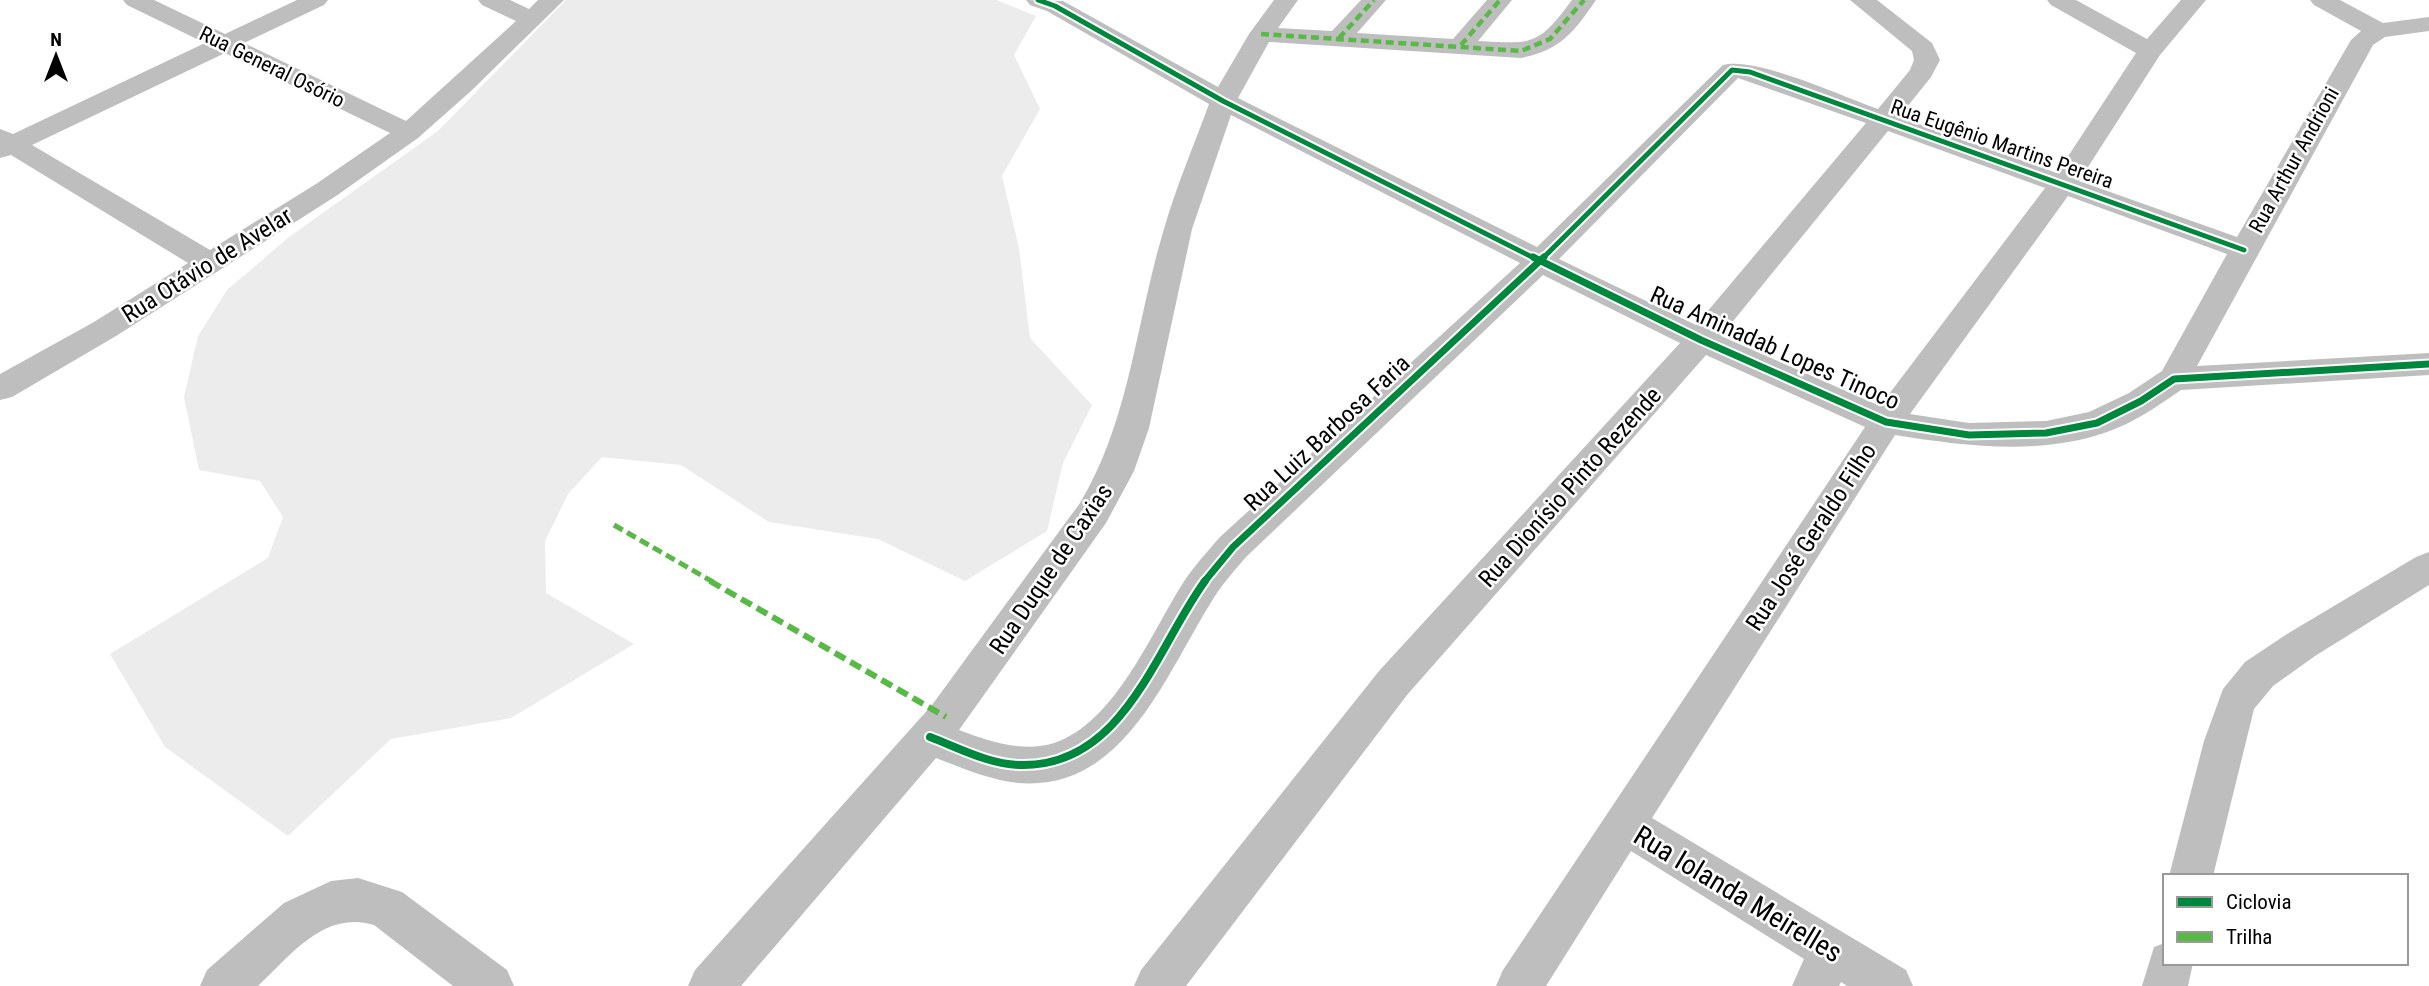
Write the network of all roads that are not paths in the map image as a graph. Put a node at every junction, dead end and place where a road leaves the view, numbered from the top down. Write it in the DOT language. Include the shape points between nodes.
graph roads {
  1 [pos="135,0"];
  2 [pos="316,0"];
  3 [pos="490,0"];
  4 [pos="552,0"];
  5 [pos="1038,0"];
  6 [pos="1286,0"];
  7 [pos="1374,0"];
  8 [pos="1500,0"];
  9 [pos="1584,0"];
  10 [pos="1862,0"];
  11 [pos="2059,0"];
  12 [pos="2194,0"];
  13 [pos="2322,0"];
  14 [pos="532,19"];
  15 [pos="2429,24"];
  16 [pos="2379,31"];
  17 [pos="1261,34"];
  18 [pos="1339,38"];
  19 [pos="223,44"];
  20 [pos="1461,46"];
  21 [pos="2150,51"];
  22 [pos="1750,72"];
  23 [pos="1223,101"];
  24 [pos="1881,121"];
  25 [pos="409,132"];
  26 [pos="4,144"];
  27 [pos="2063,184"];
  28 [pos="2244,250"];
  29 [pos="1540,261"];
  30 [pos="210,262"];
  31 [pos="1701,341"];
  32 [pos="2429,364"];
  33 [pos="2174,379"];
  34 [pos="0,389"];
  35 [pos="1886,422"];
  36 [pos="2429,567"];
  37 [pos="930,737"];
  38 [pos="1623,823"];
  39 [pos="2191,874"];
  40 [pos="2170,965"];
  41 [pos="1823,968"];
  42 [pos="223,986"];
  43 [pos="491,986"];
  44 [pos="711,986"];
  45 [pos="1157,986"];
  46 [pos="1519,986"];
  47 [pos="1890,986"];
  48 [pos="2165,986"];
  1 -- 19 [label="street, Rua General Osório"];
  2 -- 19 [label="street"];
  3 -- 14 [label="street"];
  4 -- 14 [label="street, Rua Otávio de Avelar"];
  5 -- 23 [label="street, Rua Aminadab Lopes Tinoco"];
  6 -- 17 [label="street, Rua Duque de Caxias"];
  7 -- 18 [label="street"];
  8 -- 20 [label="street"];
  9 -- 20 [label="street" via="1555,38 1535,50"];
  10 -- 24 [label="street, Rua Dionísio Pinto Rezende" via="1923,48 1927,60"];
  11 -- 21 [label="street"];
  12 -- 21 [label="street, Rua José Geraldo Filho"];
  13 -- 16 [label="street"];
  14 -- 25 [label="street, Rua Otávio de Avelar"];
  15 -- 16 [label="street"];
  16 -- 28 [label="street, Rua Arthur Andrioni" via="2370,34 2353,54"];
  17 -- 18 [label="street"];
  17 -- 23 [label="street, Rua Duque de Caxias"];
  18 -- 20 [label="street"];
  19 -- 25 [label="street, Rua General Osório"];
  19 -- 26 [label="street"];
  21 -- 27 [label="street, Rua José Geraldo Filho"];
  22 -- 24 [label="street, Rua Eugênio Martins Pereira"];
  22 -- 29 [label="street, Rua Luiz Barbosa Faria" via="1726,72"];
  23 -- 29 [label="street, Rua Aminadab Lopes Tinoco"];
  23 -- 37 [label="street, Rua Duque de Caxias" via="1178,229 1148,370 1117,471 1057,567"];
  24 -- 27 [label="street, Rua Eugênio Martins Pereira"];
  24 -- 31 [label="street, Rua Dionísio Pinto Rezende"];
  25 -- 30 [label="street, Rua Otávio de Avelar"];
  26 -- 30 [label="street"];
  27 -- 28 [label="street, Rua Eugênio Martins Pereira"];
  27 -- 35 [label="street, Rua José Geraldo Filho"];
  28 -- 33 [label="street, Rua Arthur Andrioni"];
  29 -- 31 [label="street, Rua Aminadab Lopes Tinoco"];
  29 -- 37 [label="street, Rua Luiz Barbosa Faria" via="1233,547 1210,573 1119,719 1092,745 1053,762 1024,766 990,760"];
  30 -- 34 [label="street, Rua Otávio de Avelar"];
  31 -- 35 [label="street, Rua Aminadab Lopes Tinoco"];
  31 -- 45 [label="street, Rua Dionísio Pinto Rezende" via="1393,683"];
  32 -- 33 [label="street"];
  33 -- 35 [label="street, Rua Aminadab Lopes Tinoco" via="2096,423 2046,433 1969,435"];
  35 -- 38 [label="street, Rua José Geraldo Filho"];
  36 -- 39 [label="street" via="2259,674 2237,701"];
  37 -- 44 [label="street, Rua Duque de Caxias"];
  38 -- 41 [label="street, Rua Iolanda Meirelles"];
  38 -- 46 [label="street, Rua José Geraldo Filho"];
  40 -- 48 [label="street"];
  41 -- 47 [label="street, Rua Iolanda Meirelles"];
  42 -- 43 [label="street" via="300,918 331,902 358,899 386,907"];
}
